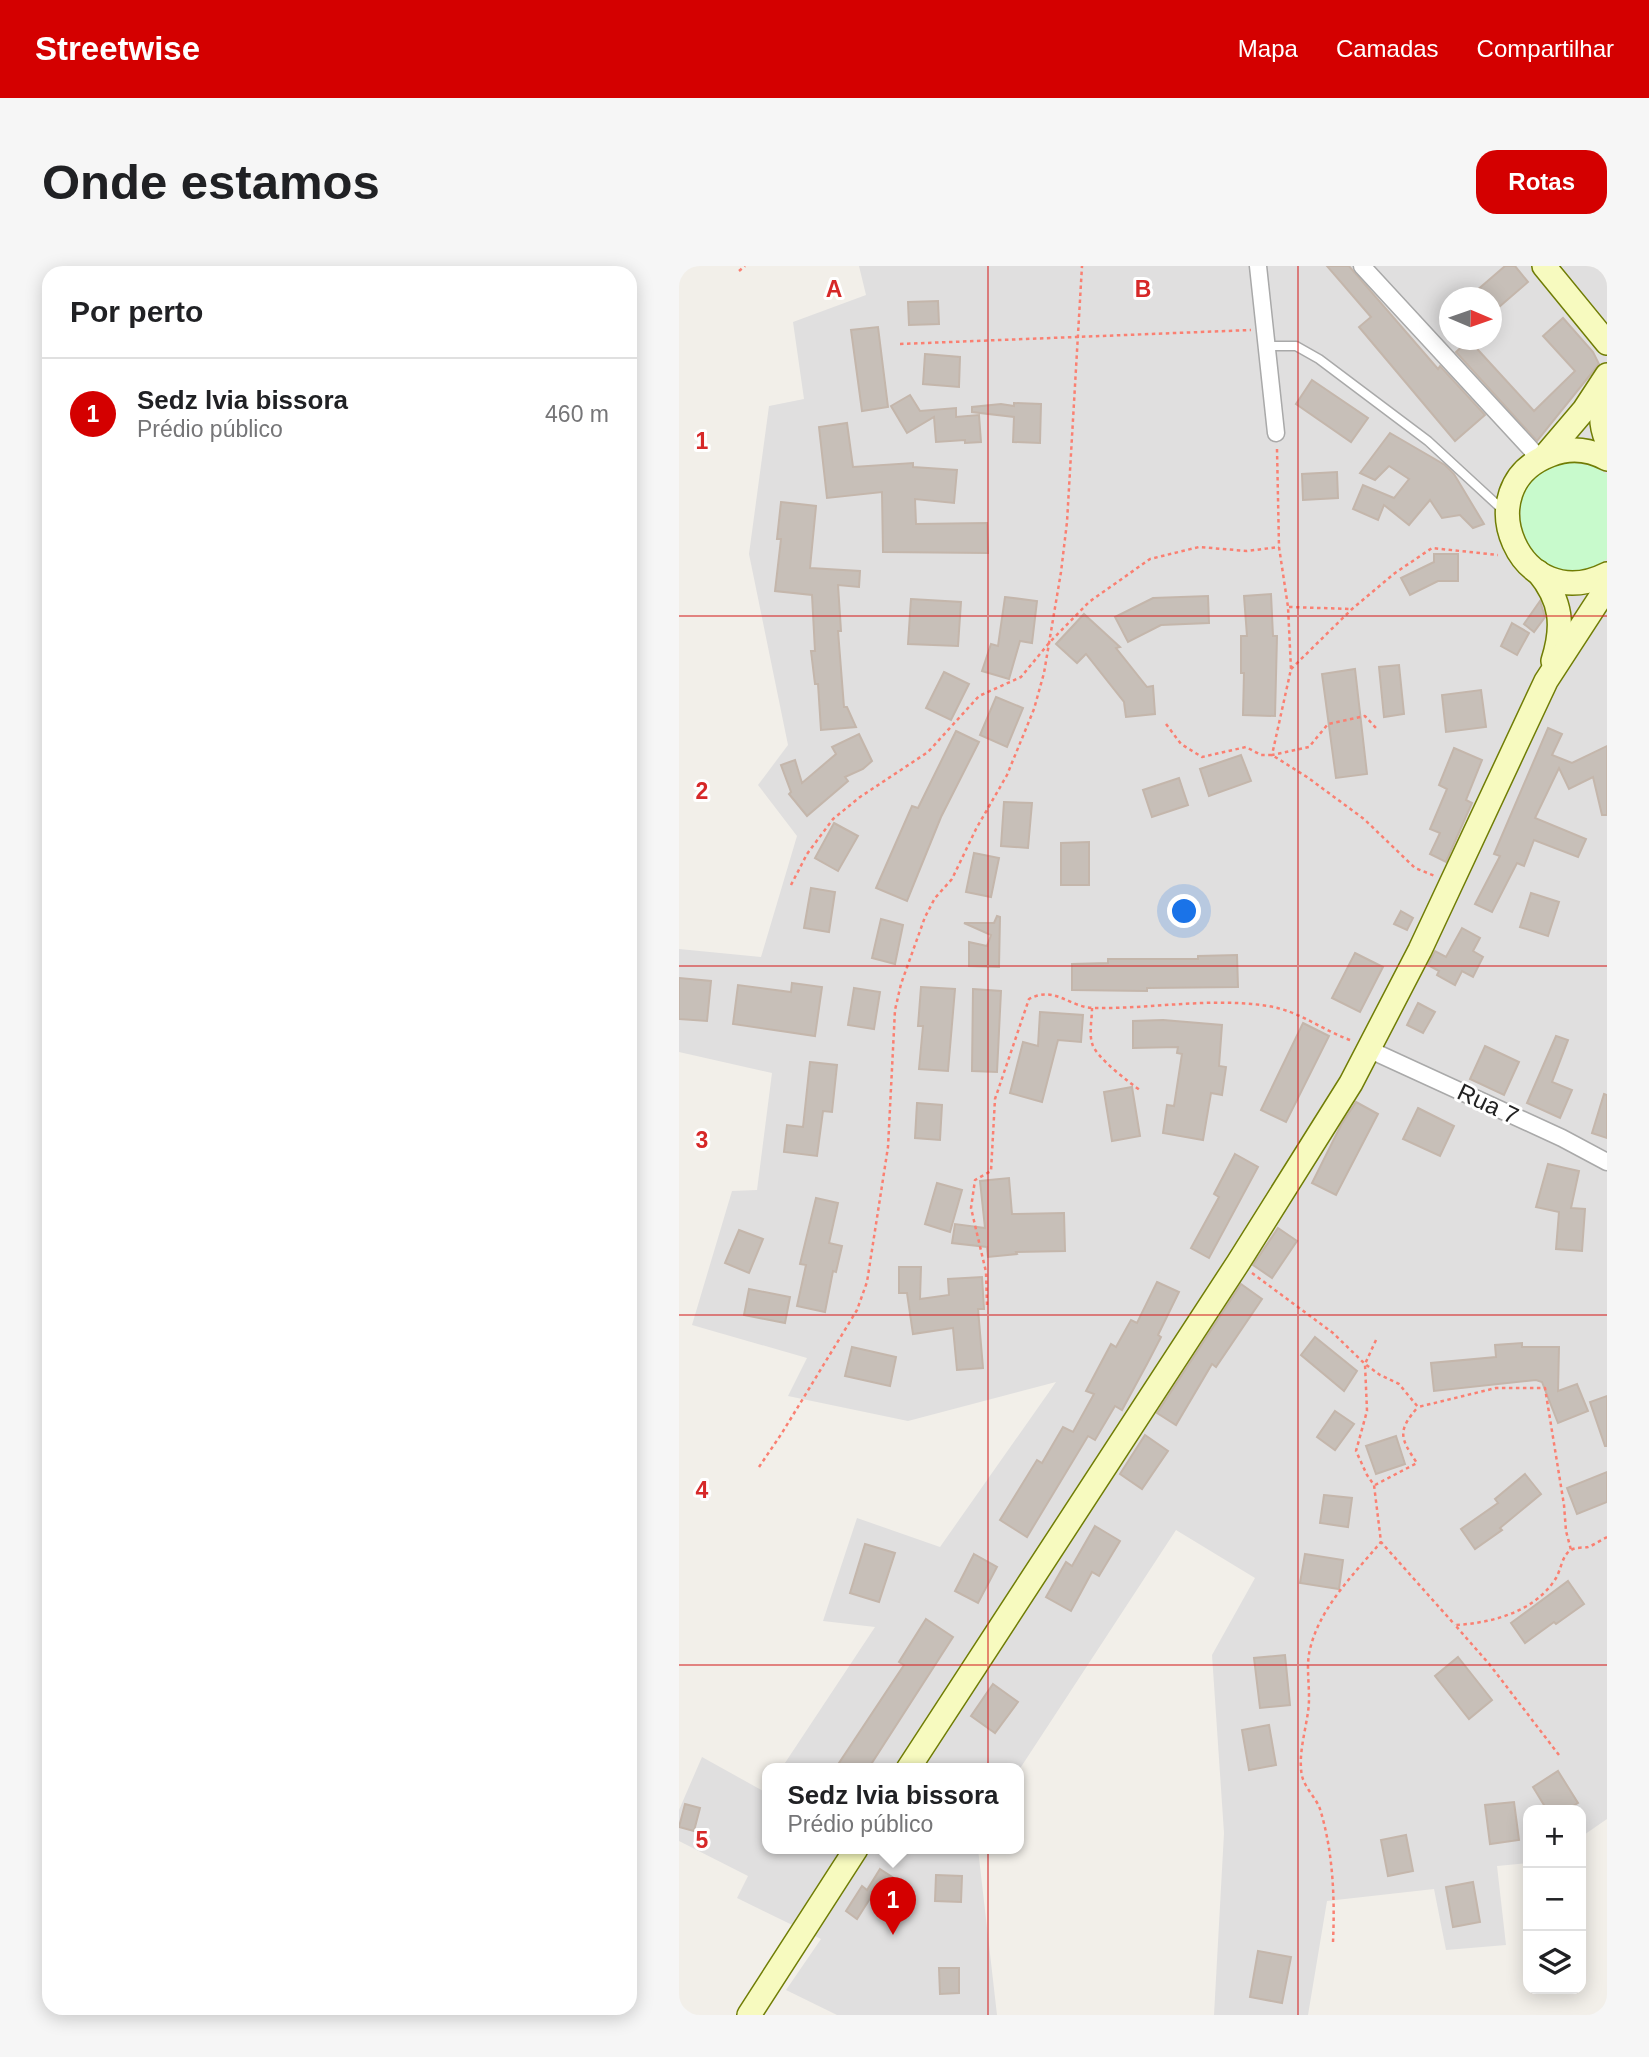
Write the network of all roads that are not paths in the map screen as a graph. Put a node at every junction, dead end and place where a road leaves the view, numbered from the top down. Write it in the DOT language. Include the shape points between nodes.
graph roads {
  1 [pos="1258,266"];
  2 [pos="1362,266"];
  3 [pos="1544,266"];
  4 [pos="1607,343"];
  5 [pos="1266,346"];
  6 [pos="1607,375"];
  7 [pos="1607,391"];
  8 [pos="1276,433"];
  9 [pos="1607,441"];
  10 [pos="1542,458"];
  11 [pos="1607,459"];
  12 [pos="1507,514"];
  13 [pos="1530,565"];
  14 [pos="1607,574"];
  15 [pos="1607,587"];
  16 [pos="1546,681"];
  17 [pos="1368,1049"];
  18 [pos="1607,1162"];
  19 [pos="912,1763"];
  20 [pos="853,1854"];
  21 [pos="749,2015"];
  1 -- 5 [label="street"];
  2 -- 10 [label="street"];
  3 -- 4 [label="main road"];
  5 -- 8 [label="street"];
  5 -- 12 [label="lane" via="1296,346 1319,359 1436,448"];
  6 -- 10 [label="main road"];
  7 -- 9 [label="main road" via="1601,425"];
  10 -- 11 [label="main road" via="1569,450"];
  10 -- 12 [label="main road" via="1516,484"];
  12 -- 13 [label="main road" via="1513,543"];
  13 -- 14 [label="main road" via="1550,579 1572,583"];
  13 -- 16 [label="main road" via="1553,593 1560,621"];
  15 -- 16 [label="main road"];
  16 -- 17 [label="main road" via="1420,950"];
  17 -- 18 [label="street, Rua 7"];
  17 -- 19 [label="main road" via="1238,1263"];
  20 -- 21 [label="main road"];
}
